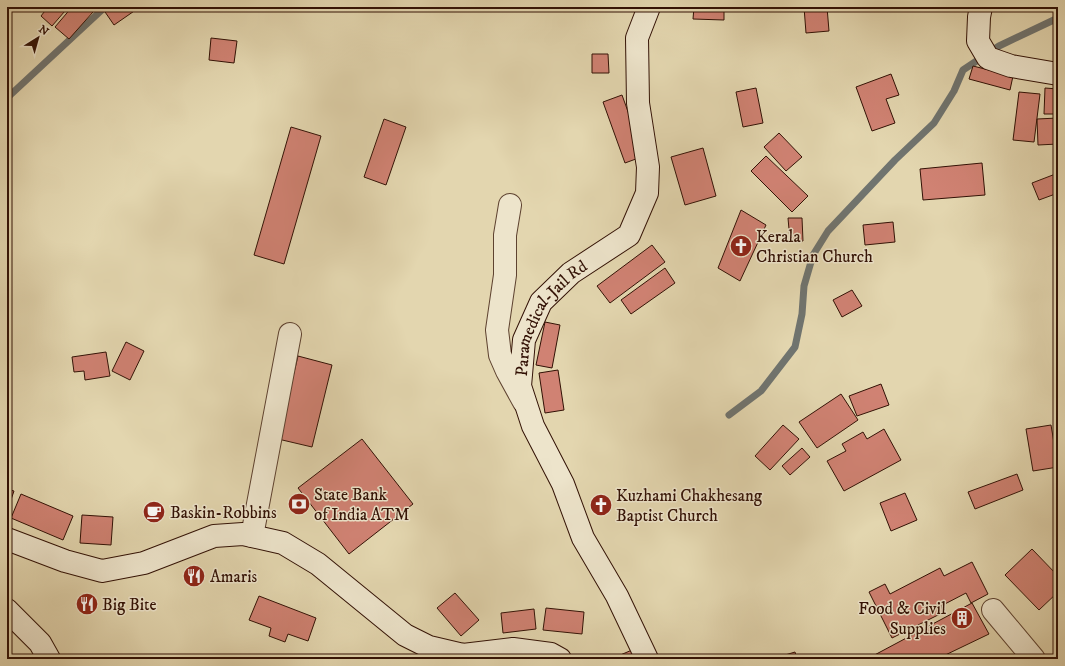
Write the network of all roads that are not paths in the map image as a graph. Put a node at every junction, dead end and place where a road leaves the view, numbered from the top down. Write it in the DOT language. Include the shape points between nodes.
graph roads {
  1 [pos="981,7"];
  2 [pos="647,10"];
  3 [pos="1058,74"];
  4 [pos="510,205"];
  5 [pos="290,334"];
  6 [pos="527,408"];
  7 [pos="252,536"];
  8 [pos="7,539"];
  9 [pos="7,610"];
  10 [pos="993,610"];
  11 [pos="49,659"];
  12 [pos="560,659"];
  13 [pos="647,659"];
  14 [pos="1034,659"];
  1 -- 3 [label="main road" via="978,41 988,58 1011,66"];
  2 -- 6 [label="main road, Paramedical-Jail Rd" via="637,38 638,96 648,167 647,193 629,235 571,273 541,302 524,340 520,386"];
  4 -- 6 [label="main road" via="505,235 505,276 497,330 500,355"];
  5 -- 7 [label="main road"];
  6 -- 13 [label="main road, Paramedical-Jail Rd" via="533,426 563,484 584,538 617,596"];
  7 -- 8 [label="main road" via="214,536 144,563 102,572 65,562"];
  7 -- 12 [label="main road" via="283,543 318,564 405,634 429,648 462,655 513,649 551,654"];
  9 -- 11 [label="main road" via="40,643"];
  10 -- 14 [label="main road"];
}
